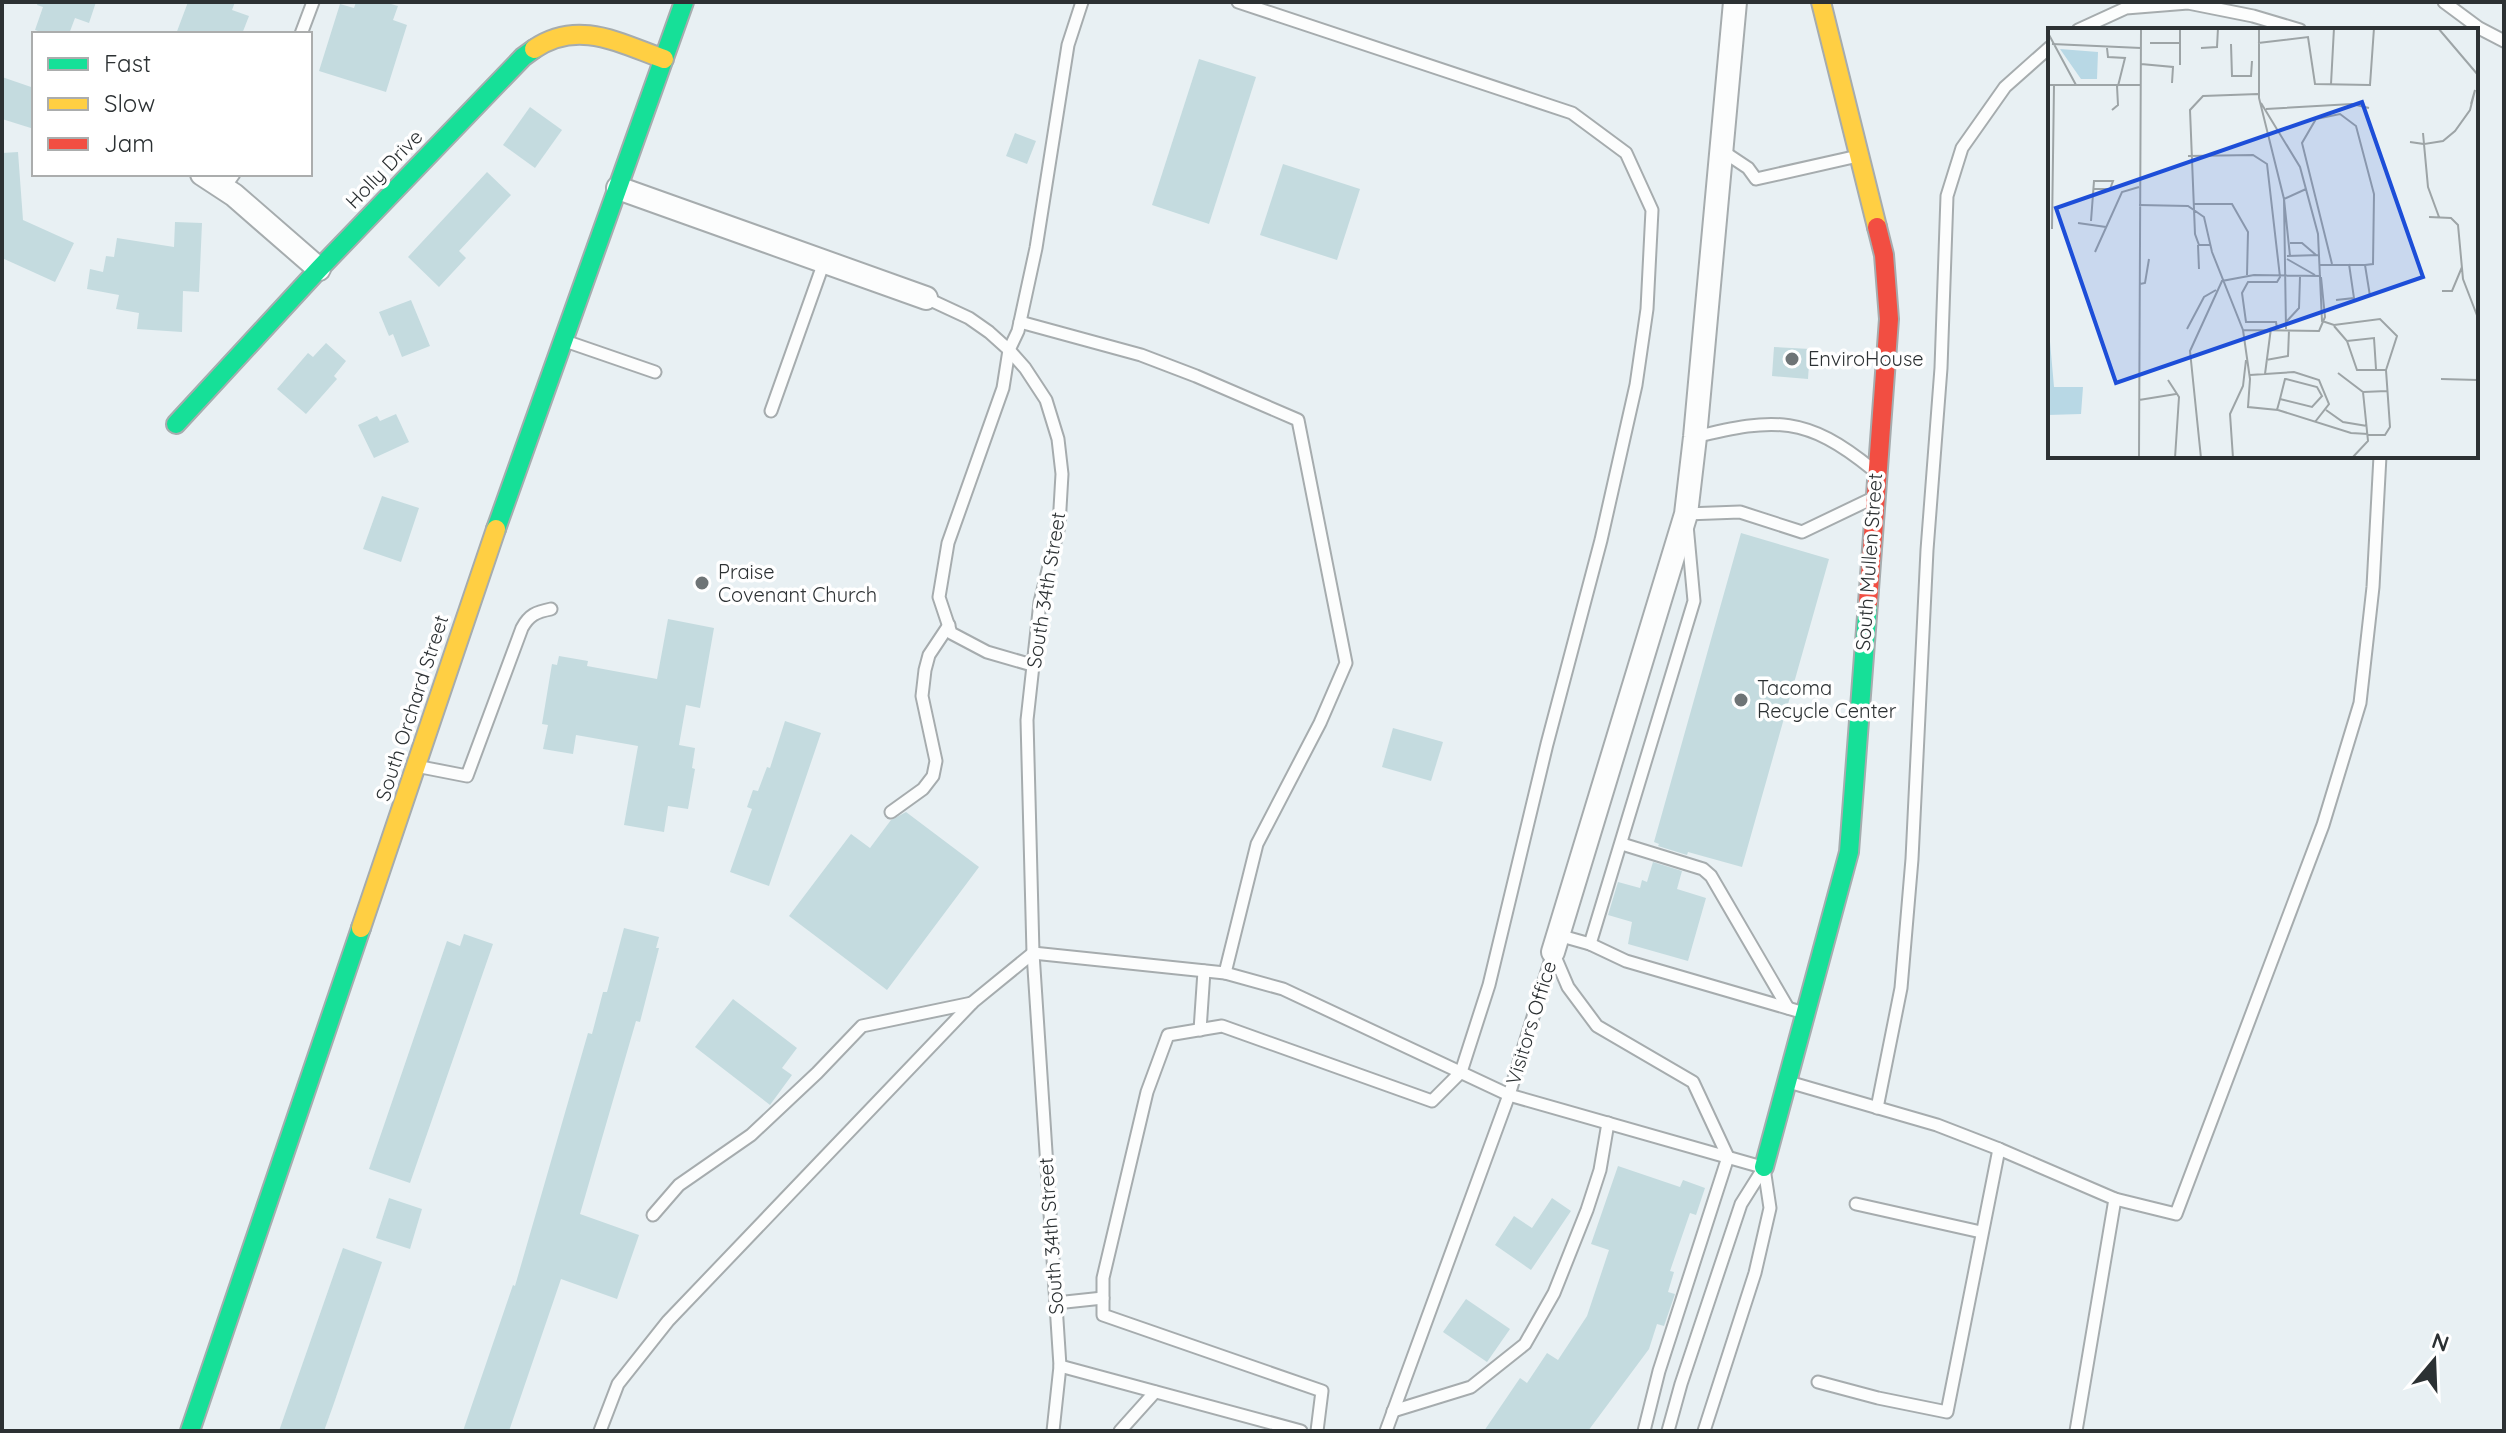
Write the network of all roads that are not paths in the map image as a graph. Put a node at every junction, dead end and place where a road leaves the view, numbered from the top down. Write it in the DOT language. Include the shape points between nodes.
graph roads {
  1 [pos="313,2"];
  2 [pos="684,2"];
  3 [pos="1082,2"];
  4 [pos="1238,2"];
  5 [pos="1735,2"];
  6 [pos="1821,2"];
  7 [pos="2444,2"];
  8 [pos="2082,28"];
  9 [pos="2293,28"];
  10 [pos="2473,28"];
  11 [pos="302,32"];
  12 [pos="2478,32"];
  13 [pos="2504,41"];
  14 [pos="2048,49"];
  15 [pos="664,59"];
  16 [pos="1720,150"];
  17 [pos="1859,156"];
  18 [pos="229,181"];
  19 [pos="618,188"];
  20 [pos="824,262"];
  21 [pos="319,269"];
  22 [pos="926,298"];
  23 [pos="1020,322"];
  24 [pos="563,341"];
  25 [pos="1009,350"];
  26 [pos="655,372"];
  27 [pos="771,411"];
  28 [pos="176,424"];
  29 [pos="1695,437"];
  30 [pos="2380,458"];
  31 [pos="1876,472"];
  32 [pos="1874,498"];
  33 [pos="1686,514"];
  34 [pos="551,609"];
  35 [pos="949,625"];
  36 [pos="1032,665"];
  37 [pos="416,766"];
  38 [pos="891,812"];
  39 [pos="1622,844"];
  40 [pos="1556,944"];
  41 [pos="1590,944"];
  42 [pos="1033,953"];
  43 [pos="1204,971"];
  44 [pos="1225,973"];
  45 [pos="973,1002"];
  46 [pos="1797,1010"];
  47 [pos="1200,1030"];
  48 [pos="1461,1072"];
  49 [pos="1787,1081"];
  50 [pos="1509,1095"];
  51 [pos="1877,1108"];
  52 [pos="1608,1123"];
  53 [pos="1999,1149"];
  54 [pos="1728,1157"];
  55 [pos="1764,1167"];
  56 [pos="2115,1199"];
  57 [pos="1856,1204"];
  58 [pos="653,1215"];
  59 [pos="1981,1232"];
  60 [pos="1103,1298"];
  61 [pos="1056,1303"];
  62 [pos="1060,1366"];
  63 [pos="1818,1382"];
  64 [pos="1155,1392"];
  65 [pos="1393,1411"];
  66 [pos="1269,1427"];
  67 [pos="190,1431"];
  68 [pos="600,1431"];
  69 [pos="1053,1431"];
  70 [pos="1120,1431"];
  71 [pos="1301,1431"];
  72 [pos="1317,1431"];
  73 [pos="1386,1431"];
  74 [pos="1644,1431"];
  75 [pos="1668,1431"];
  76 [pos="1704,1431"];
  77 [pos="2076,1431"];
  1 -- 11 [label="lane"];
  2 -- 15 [label="street, South Orchard Street"];
  3 -- 23 [label="lane" via="1068,45"];
  4 -- 48 [label="lane" via="1572,113 1626,153 1652,210 1647,309 1633,400 1489,985"];
  5 -- 16 [label="street"];
  6 -- 17 [label="street, South Mullen Street"];
  7 -- 10 [label="lane"];
  8 -- 9 [label="lane" via="2126,8 2188,3"];
  12 -- 13 [label="lane"];
  14 -- 51 [label="lane" via="2005,87 1962,148 1947,196 1912,859 1901,988"];
  15 -- 19 [label="street, South Orchard Street"];
  15 -- 21 [label="street, Holly Drive" via="580,34 538,46"];
  16 -- 17 [label="lane" via="1756,179"];
  16 -- 29 [label="street"];
  17 -- 31 [label="street, South Mullen Street" via="1884,255 1889,319"];
  18 -- 21 [label="street"];
  19 -- 20 [label="street, South 34th Street"];
  19 -- 24 [label="street, South Orchard Street"];
  20 -- 22 [label="street, South 34th Street"];
  20 -- 27 [label="lane"];
  21 -- 28 [label="street, Holly Drive"];
  22 -- 25 [label="lane, South 34th Street" via="969,318"];
  23 -- 25 [label="lane"];
  23 -- 44 [label="lane" via="1141,355 1298,420 1346,663 1257,844"];
  24 -- 26 [label="lane"];
  24 -- 37 [label="street, South Orchard Street"];
  25 -- 35 [label="lane" via="1003,388 948,543 939,597"];
  25 -- 36 [label="lane, South 34th Street" via="1046,400 1062,474 1059,526 1040,602"];
  29 -- 31 [label="lane" via="1772,423 1796,426 1844,446"];
  29 -- 33 [label="street"];
  30 -- 56 [label="lane" via="2360,703 2323,825 2176,1214"];
  31 -- 32 [label="street, South Mullen Street"];
  32 -- 33 [label="lane" via="1802,532 1740,512"];
  32 -- 46 [label="street, South Mullen Street" via="1849,852"];
  33 -- 39 [label="lane" via="1694,601"];
  33 -- 40 [label="street"];
  34 -- 37 [label="lane" via="535,612 522,628 467,776"];
  35 -- 36 [label="lane" via="951,633 987,652"];
  35 -- 38 [label="lane" via="929,655 922,696 936,761 933,776"];
  36 -- 42 [label="lane, South 34th Street" via="1027,720"];
  37 -- 67 [label="street, South Orchard Street"];
  39 -- 41 [label="lane"];
  39 -- 46 [label="lane" via="1711,876"];
  40 -- 41 [label="lane"];
  40 -- 50 [label="lane, Visitors Office"];
  40 -- 54 [label="lane" via="1568,987 1597,1026 1693,1082"];
  41 -- 46 [label="lane" via="1626,961"];
  42 -- 43 [label="lane"];
  42 -- 45 [label="lane"];
  42 -- 61 [label="lane, South 34th Street"];
  43 -- 44 [label="lane"];
  43 -- 47 [label="lane"];
  44 -- 48 [label="lane" via="1283,989"];
  45 -- 58 [label="lane" via="862,1026 751,1135 679,1185"];
  45 -- 68 [label="lane" via="668,1321 618,1384"];
  46 -- 49 [label="street, South Mullen Street"];
  47 -- 48 [label="lane" via="1222,1026 1432,1101"];
  47 -- 60 [label="lane" via="1168,1035 1147,1092 1103,1278"];
  48 -- 50 [label="lane"];
  49 -- 51 [label="lane"];
  49 -- 55 [label="street, South Mullen Street"];
  50 -- 52 [label="lane"];
  50 -- 65 [label="lane, Visitors Office"];
  51 -- 53 [label="lane"];
  52 -- 54 [label="lane"];
  52 -- 65 [label="lane" via="1587,1210 1554,1293 1525,1344 1471,1387"];
  53 -- 56 [label="lane"];
  53 -- 59 [label="lane"];
  54 -- 55 [label="lane"];
  54 -- 74 [label="lane"];
  55 -- 75 [label="lane" via="1741,1204"];
  55 -- 76 [label="lane" via="1770,1208 1755,1273"];
  56 -- 77 [label="lane"];
  57 -- 59 [label="lane"];
  59 -- 63 [label="lane" via="1947,1412"];
  60 -- 61 [label="lane"];
  60 -- 72 [label="lane" via="1103,1315 1322,1391"];
  61 -- 62 [label="lane, South 34th Street"];
  62 -- 64 [label="lane"];
  62 -- 69 [label="lane, South 34th Street"];
  64 -- 66 [label="lane"];
  64 -- 70 [label="lane"];
  65 -- 73 [label="lane, Visitors Office"];
  66 -- 71 [label="lane"];
}
